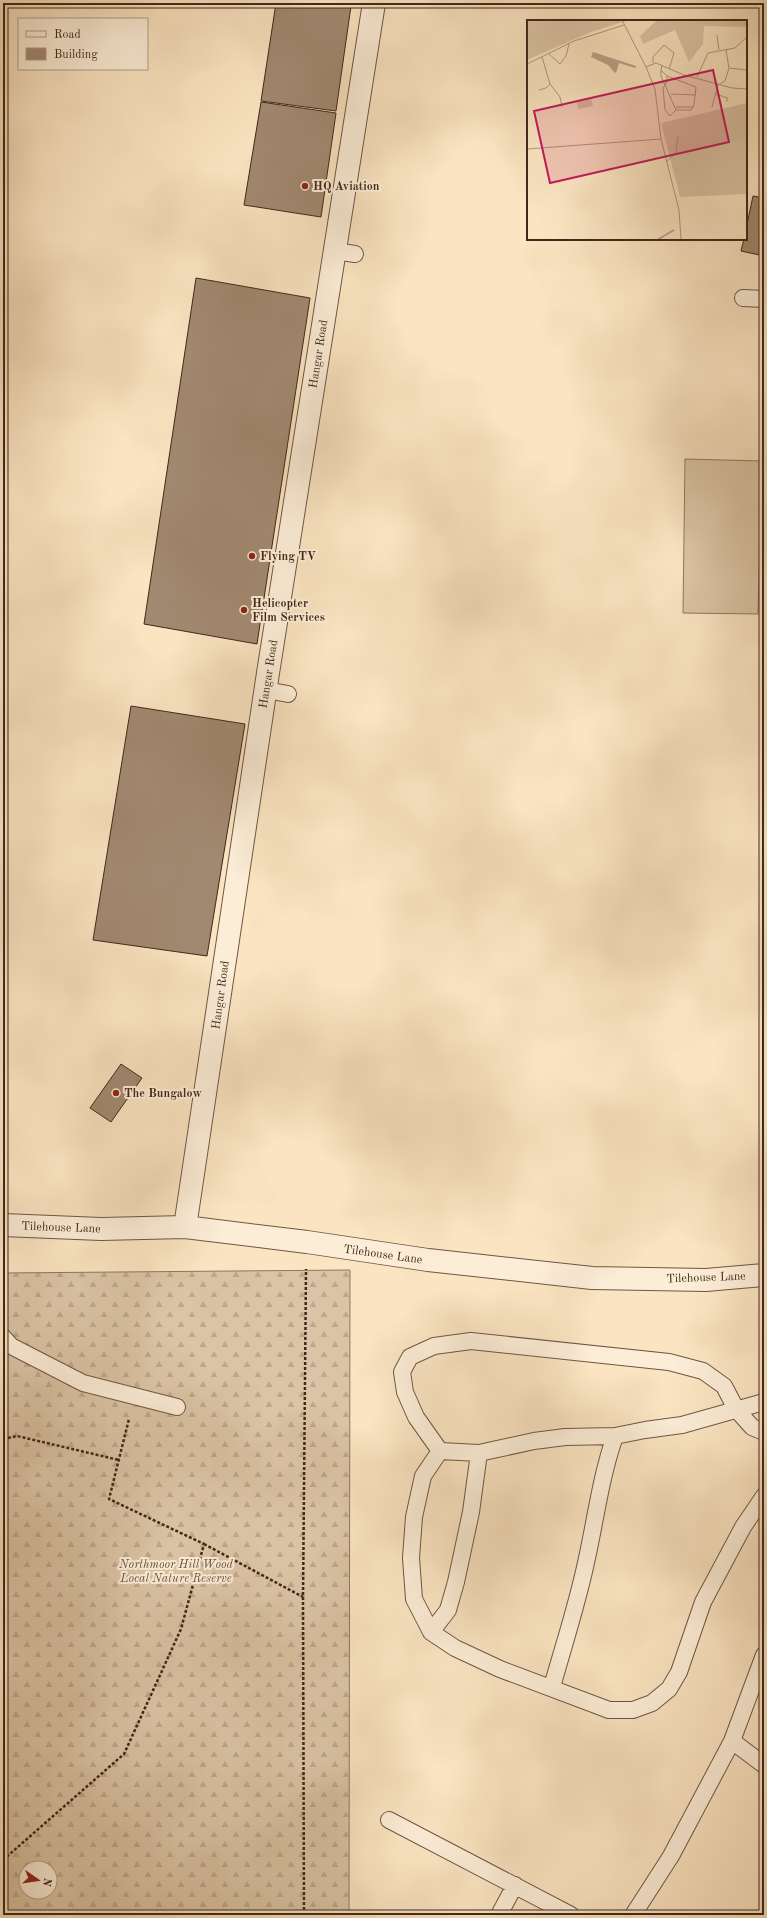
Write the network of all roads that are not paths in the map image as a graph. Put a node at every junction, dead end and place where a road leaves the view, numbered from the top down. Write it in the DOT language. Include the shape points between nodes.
graph roads {
  1 [pos="374,3"];
  2 [pos="743,298"];
  3 [pos="764,299"];
  4 [pos="266,690"];
  5 [pos="288,694"];
  6 [pos="3,1225"];
  7 [pos="185,1227"];
  8 [pos="764,1274"];
  9 [pos="3,1337"];
  10 [pos="764,1402"];
  11 [pos="177,1407"];
  12 [pos="736,1409"];
  13 [pos="764,1432"];
  14 [pos="615,1436"];
  15 [pos="440,1451"];
  16 [pos="479,1453"];
  17 [pos="764,1496"];
  18 [pos="431,1632"];
  19 [pos="764,1655"];
  20 [pos="552,1688"];
  21 [pos="732,1741"];
  22 [pos="764,1765"];
  23 [pos="389,1820"];
  24 [pos="516,1885"];
  25 [pos="499,1915"];
  26 [pos="571,1915"];
  27 [pos="633,1915"];
  1 -- 4 [label="street, Hangar Road" via="345,252"];
  2 -- 3 [label="lane"];
  4 -- 5 [label="lane"];
  4 -- 7 [label="street, Hangar Road"];
  6 -- 7 [label="street, Tilehouse Lane" via="100,1229"];
  7 -- 8 [label="street, Tilehouse Lane" via="428,1260 592,1278 706,1280"];
  9 -- 11 [label="lane" via="11,1346 83,1383"];
  10 -- 12 [label="lane"];
  12 -- 13 [label="lane" via="752,1428"];
  12 -- 14 [label="lane" via="682,1425"];
  12 -- 15 [label="lane" via="724,1386 703,1371 669,1362 471,1341 434,1346 410,1357 402,1372 405,1392 416,1417"];
  14 -- 16 [label="lane" via="565,1437"];
  14 -- 20 [label="lane" via="600,1488 577,1602"];
  15 -- 16 [label="lane"];
  15 -- 18 [label="lane" via="423,1476 414,1517 411,1558 414,1599"];
  16 -- 18 [label="lane" via="456,1582 448,1610"];
  17 -- 20 [label="lane" via="703,1602 679,1672 669,1689 652,1703 632,1710 609,1710"];
  18 -- 20 [label="lane" via="462,1651 500,1669"];
  19 -- 21 [label="lane"];
  21 -- 22 [label="lane"];
  21 -- 27 [label="lane" via="670,1856"];
  23 -- 24 [label="lane"];
  24 -- 25 [label="lane"];
  24 -- 26 [label="lane"];
}
